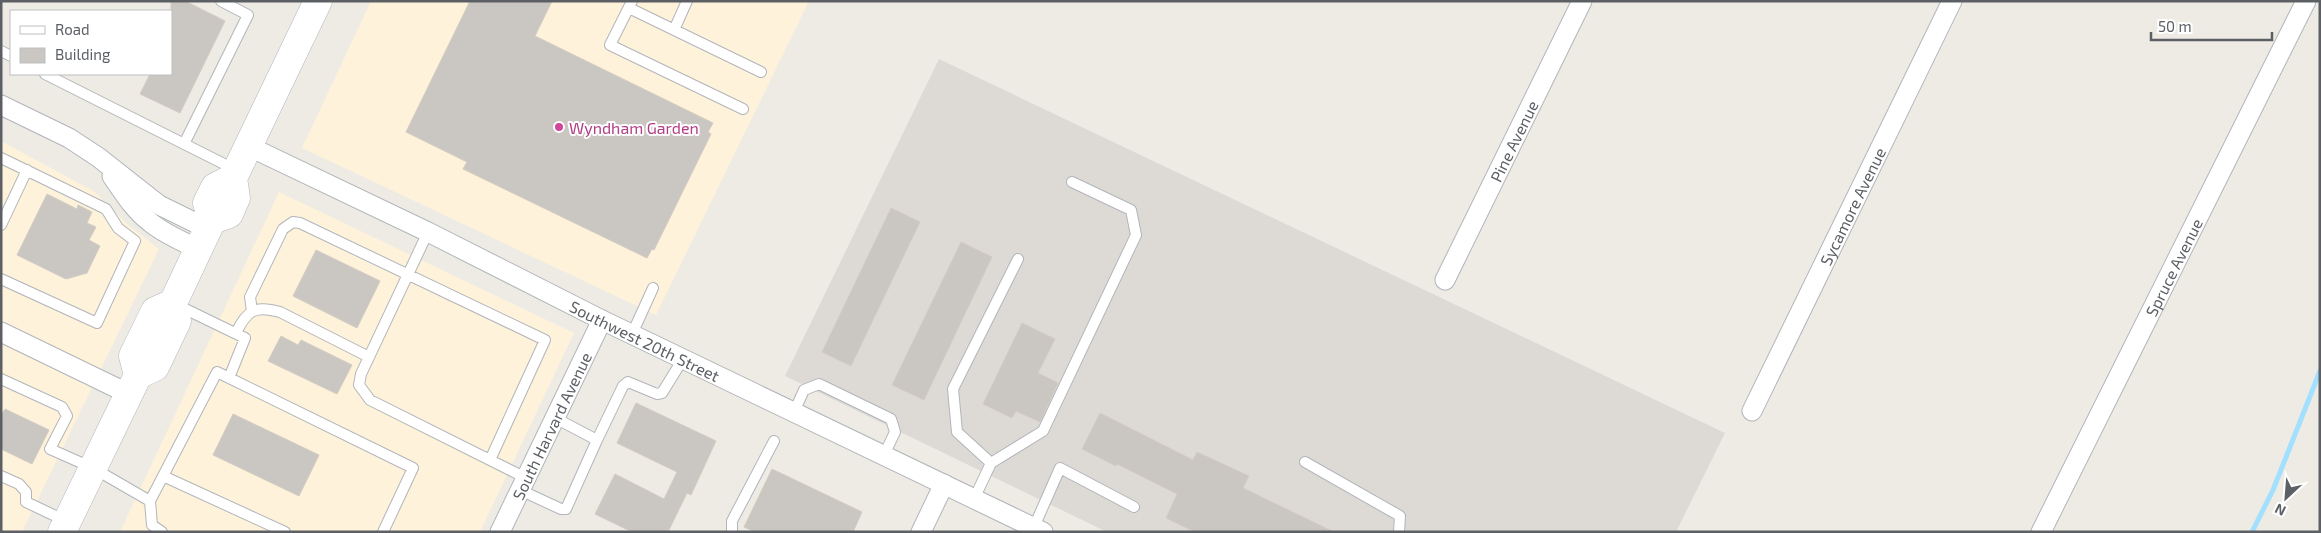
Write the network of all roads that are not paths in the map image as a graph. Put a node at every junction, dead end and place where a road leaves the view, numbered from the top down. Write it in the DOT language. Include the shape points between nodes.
graph roads {
  1 [pos="221,1"];
  2 [pos="318,1"];
  3 [pos="687,1"];
  4 [pos="1582,1"];
  5 [pos="1952,1"];
  6 [pos="2306,1"];
  7 [pos="630,4"];
  8 [pos="674,30"];
  9 [pos="761,72"];
  10 [pos="47,75"];
  11 [pos="1,105"];
  12 [pos="743,109"];
  13 [pos="184,144"];
  14 [pos="1,158"];
  15 [pos="239,165"];
  16 [pos="27,170"];
  17 [pos="1072,182"];
  18 [pos="1,225"];
  19 [pos="428,232"];
  20 [pos="206,233"];
  21 [pos="1018,258"];
  22 [pos="408,274"];
  23 [pos="1,279"];
  24 [pos="1445,280"];
  25 [pos="653,288"];
  26 [pos="173,303"];
  27 [pos="252,311"];
  28 [pos="602,320"];
  29 [pos="1,332"];
  30 [pos="236,333"];
  31 [pos="632,334"];
  32 [pos="369,357"];
  33 [pos="683,359"];
  34 [pos="228,378"];
  35 [pos="1,379"];
  36 [pos="133,385"];
  37 [pos="1752,410"];
  38 [pos="794,412"];
  39 [pos="555,418"];
  40 [pos="596,440"];
  41 [pos="774,441"];
  42 [pos="884,455"];
  43 [pos="490,460"];
  44 [pos="1305,462"];
  45 [pos="990,463"];
  46 [pos="93,468"];
  47 [pos="1,476"];
  48 [pos="163,476"];
  49 [pos="523,484"];
  50 [pos="944,484"];
  51 [pos="974,499"];
  52 [pos="150,500"];
  53 [pos="1134,506"];
  54 [pos="64,527"];
  55 [pos="504,530"];
  56 [pos="1038,530"];
  57 [pos="162,532"];
  58 [pos="285,532"];
  59 [pos="383,532"];
  60 [pos="732,532"];
  61 [pos="921,532"];
  62 [pos="1399,532"];
  63 [pos="2041,532"];
  1 -- 13 [label="lane" via="248,15"];
  2 -- 15 [label="main road"];
  3 -- 8 [label="lane"];
  4 -- 24 [label="street, Pine Avenue"];
  5 -- 37 [label="street, Sycamore Avenue"];
  6 -- 63 [label="street, Spruce Avenue"];
  7 -- 8 [label="lane"];
  7 -- 12 [label="lane" via="610,46"];
  8 -- 9 [label="lane"];
  10 -- 13 [label="lane"];
  11 -- 20 [label="street" via="69,138 159,205"];
  13 -- 15 [label="lane"];
  14 -- 16 [label="lane"];
  15 -- 19 [label="street, Southwest 20th Street"];
  15 -- 20 [label="main road" via="233,206 229,214"];
  16 -- 18 [label="lane"];
  16 -- 23 [label="lane" via="106,208 118,228 135,241 97,323"];
  17 -- 45 [label="lane" via="1131,210 1136,234 1043,431"];
  19 -- 22 [label="lane"];
  19 -- 28 [label="street, Southwest 20th Street"];
  20 -- 26 [label="main road"];
  21 -- 45 [label="lane" via="953,389 957,432"];
  22 -- 27 [label="lane" via="293,222 284,230 253,290"];
  22 -- 32 [label="lane"];
  22 -- 43 [label="lane" via="545,340"];
  25 -- 31 [label="lane"];
  26 -- 30 [label="lane"];
  26 -- 36 [label="main road" via="177,321 155,367"];
  27 -- 30 [label="lane"];
  27 -- 32 [label="lane" via="266,308 280,312"];
  28 -- 31 [label="street, Southwest 20th Street"];
  28 -- 39 [label="street, South Harvard Avenue"];
  29 -- 36 [label="street"];
  30 -- 34 [label="lane" via="245,338"];
  31 -- 33 [label="street, Southwest 20th Street"];
  32 -- 43 [label="lane" via="359,385 370,400"];
  33 -- 38 [label="street, Southwest 20th Street"];
  33 -- 40 [label="lane" via="662,393 628,382 623,386"];
  34 -- 48 [label="lane" via="217,372"];
  34 -- 59 [label="lane" via="413,468"];
  35 -- 46 [label="lane" via="62,407 67,416 50,449"];
  36 -- 46 [label="main road"];
  38 -- 42 [label="street, Southwest 20th Street"];
  38 -- 42 [label="lane" via="804,390 819,384 891,419 895,432"];
  39 -- 40 [label="lane"];
  39 -- 49 [label="street, South Harvard Avenue"];
  40 -- 49 [label="lane" via="566,509 561,509"];
  41 -- 60 [label="lane" via="732,521"];
  42 -- 50 [label="street, Southwest 20th Street"];
  43 -- 49 [label="lane"];
  44 -- 62 [label="lane" via="1400,516"];
  45 -- 51 [label="lane"];
  46 -- 52 [label="lane"];
  46 -- 54 [label="main road"];
  47 -- 54 [label="lane" via="19,484 26,492 26,502"];
  48 -- 52 [label="lane"];
  48 -- 58 [label="lane"];
  49 -- 55 [label="street, South Harvard Avenue"];
  50 -- 51 [label="street, Southwest 20th Street"];
  50 -- 61 [label="street"];
  51 -- 56 [label="street, Southwest 20th Street"];
  52 -- 57 [label="lane" via="152,525"];
  53 -- 56 [label="lane" via="1060,468"];
}
